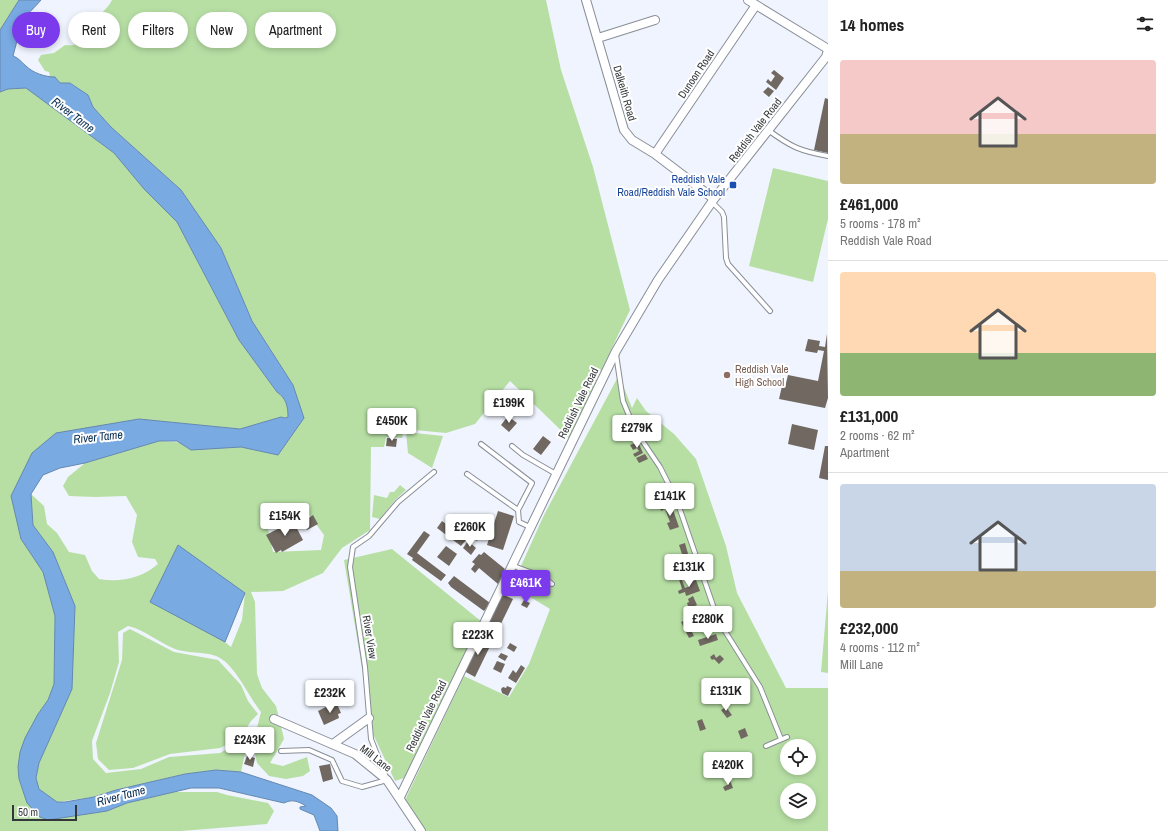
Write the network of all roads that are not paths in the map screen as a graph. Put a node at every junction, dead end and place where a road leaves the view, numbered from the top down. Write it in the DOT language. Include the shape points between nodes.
graph roads {
  1 [pos="586,0"];
  2 [pos="748,0"];
  3 [pos="756,5"];
  4 [pos="656,20"];
  5 [pos="598,38"];
  6 [pos="827,53"];
  7 [pos="768,130"];
  8 [pos="655,154"];
  9 [pos="828,156"];
  10 [pos="713,200"];
  11 [pos="770,311"];
  12 [pos="616,351"];
  13 [pos="481,444"];
  14 [pos="512,446"];
  15 [pos="434,472"];
  16 [pos="467,474"];
  17 [pos="556,474"];
  18 [pos="518,510"];
  19 [pos="530,527"];
  20 [pos="512,565"];
  21 [pos="552,584"];
  22 [pos="369,718"];
  23 [pos="274,719"];
  24 [pos="787,737"];
  25 [pos="780,739"];
  26 [pos="781,739"];
  27 [pos="333,744"];
  28 [pos="766,746"];
  29 [pos="281,751"];
  30 [pos="387,780"];
  31 [pos="400,797"];
  32 [pos="421,831"];
  1 -- 5 [label="street, Dalkeith Road"];
  2 -- 3 [label="street"];
  3 -- 6 [label="street"];
  3 -- 8 [label="street, Dunoon Road"];
  4 -- 5 [label="street"];
  5 -- 8 [label="street, Dalkeith Road" via="624,130 632,140"];
  6 -- 7 [label="street, Reddish Vale Road"];
  7 -- 9 [label="lane" via="787,144 803,151"];
  7 -- 10 [label="street, Reddish Vale Road"];
  8 -- 10 [label="street, Dalkeith Road"];
  10 -- 11 [label="lane" via="724,217 728,264"];
  10 -- 12 [label="street, Reddish Vale Road" via="658,280"];
  12 -- 17 [label="street, Reddish Vale Road"];
  12 -- 26 [label="lane" via="623,401 635,430 660,467 678,501 718,620 760,687"];
  13 -- 18 [label="lane" via="532,483"];
  14 -- 17 [label="lane"];
  15 -- 22 [label="lane, River View" via="398,502 370,536 353,547 350,567 365,667"];
  16 -- 18 [label="lane"];
  17 -- 19 [label="street, Reddish Vale Road"];
  18 -- 19 [label="lane" via="519,522"];
  19 -- 20 [label="street, Reddish Vale Road"];
  20 -- 21 [label="lane" via="526,572 541,574"];
  20 -- 31 [label="street, Reddish Vale Road"];
  22 -- 27 [label="street"];
  22 -- 30 [label="lane, River View" via="374,749"];
  23 -- 27 [label="street, Mill Lane"];
  24 -- 26 [label="lane"];
  25 -- 28 [label="lane"];
  27 -- 30 [label="street, Mill Lane" via="355,754"];
  29 -- 30 [label="lane" via="309,750 332,760 342,781 362,787"];
  30 -- 31 [label="street, Mill Lane"];
  31 -- 32 [label="street, Mill Lane"];
}
